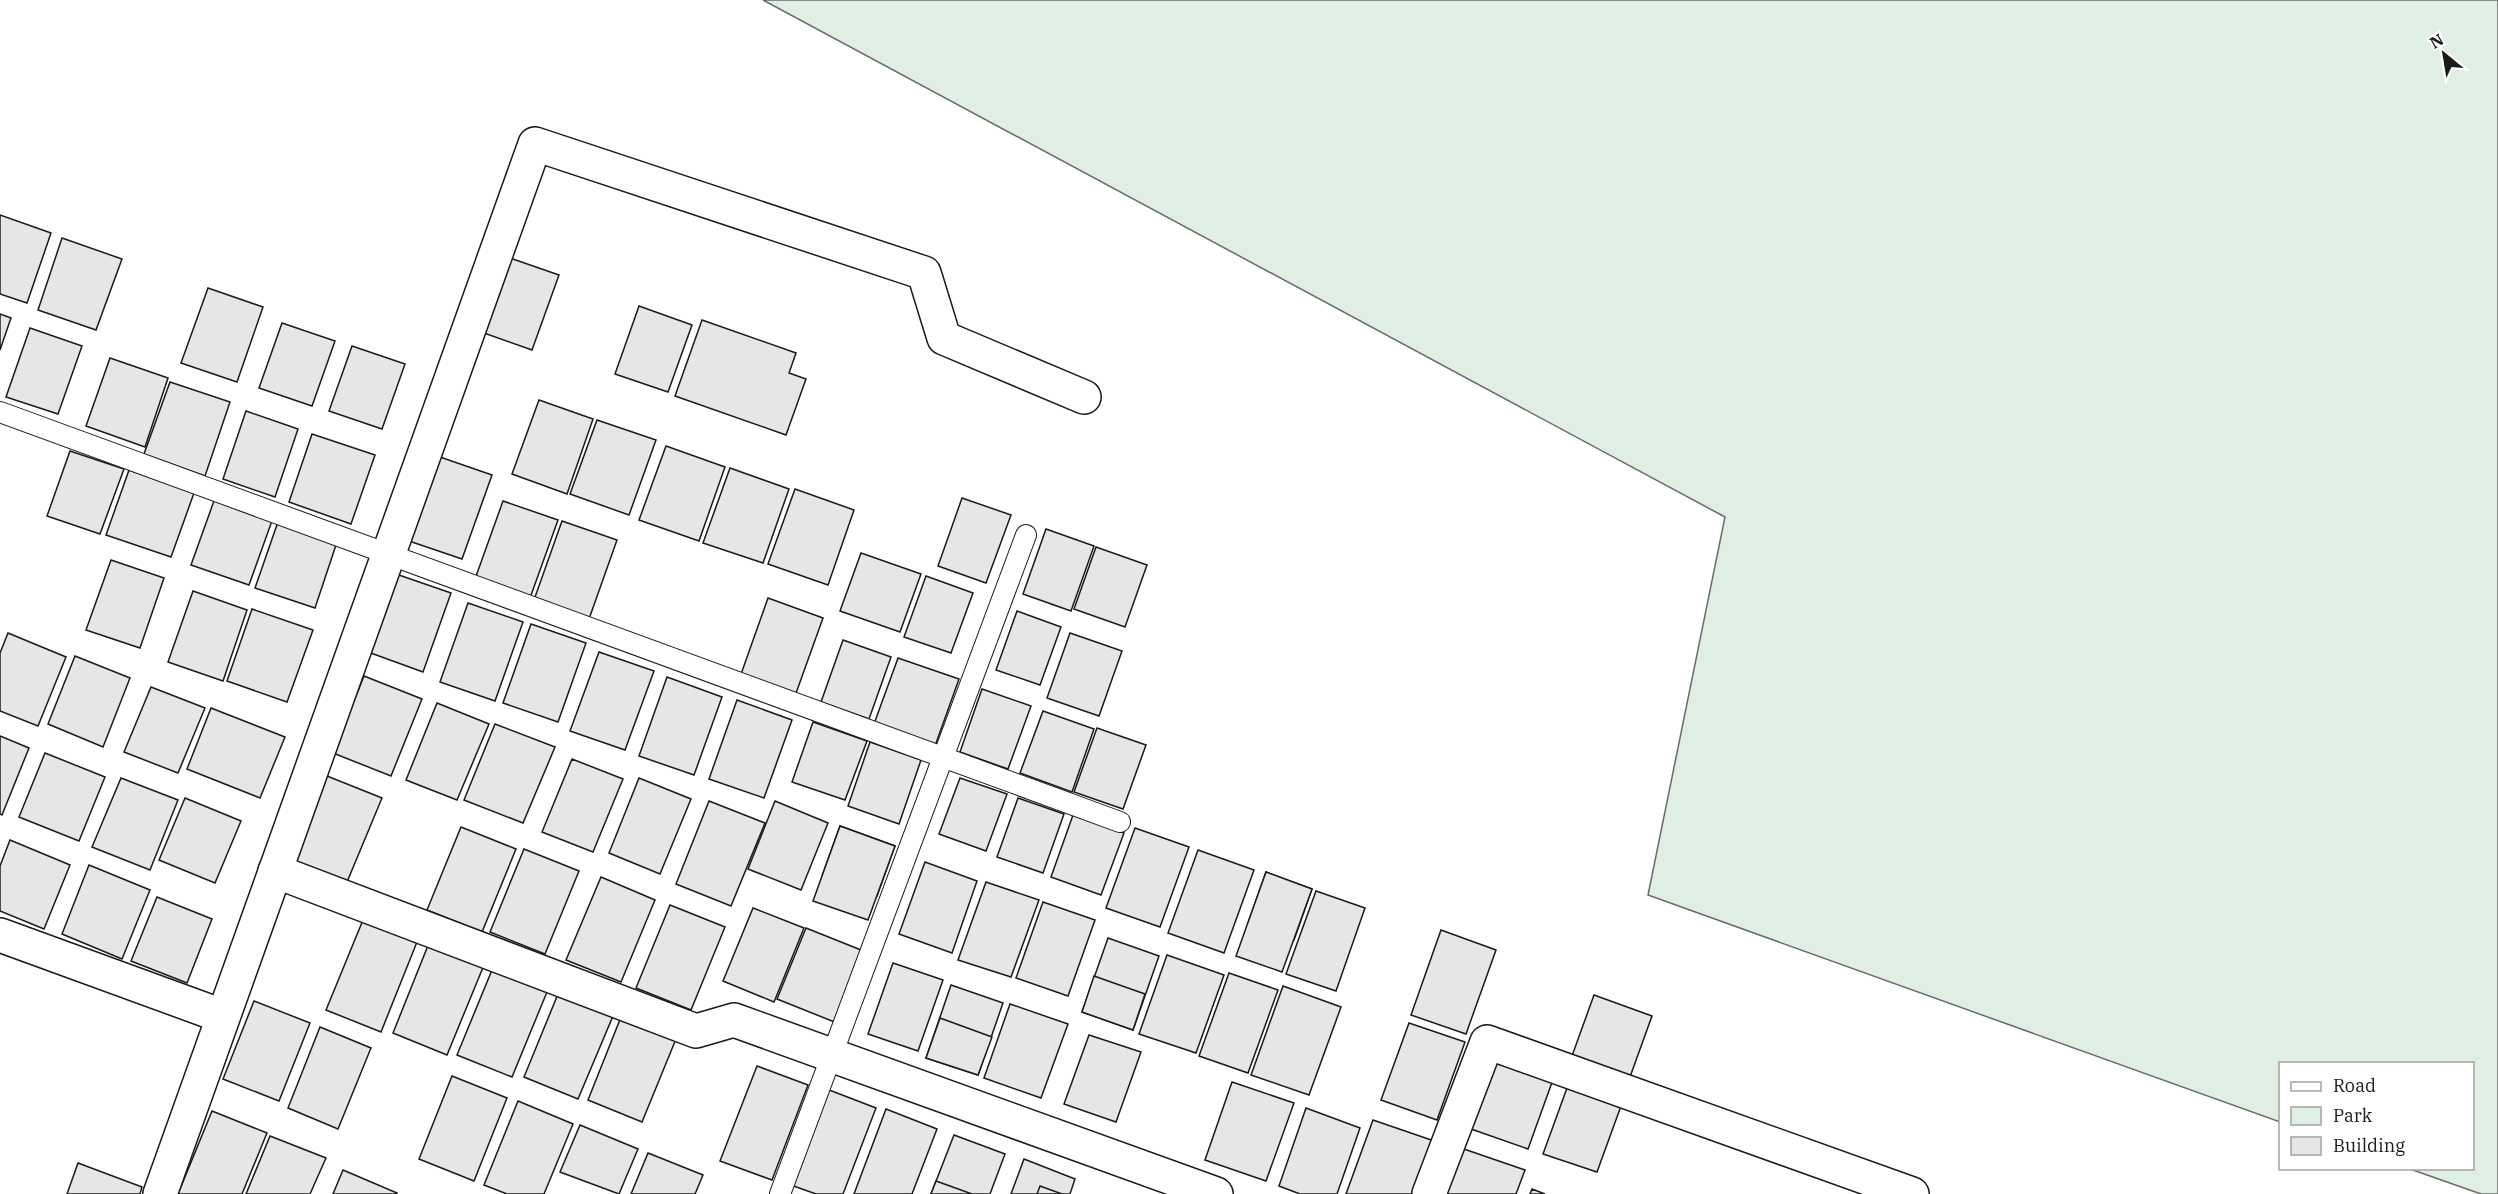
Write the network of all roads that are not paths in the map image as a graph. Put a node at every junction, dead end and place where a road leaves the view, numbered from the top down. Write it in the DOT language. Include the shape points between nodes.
graph roads {
  1 [pos="1084,397"];
  2 [pos="0,412"];
  3 [pos="1026,535"];
  4 [pos="388,554"];
  5 [pos="943,757"];
  6 [pos="1120,822"];
  7 [pos="275,871"];
  8 [pos="0,934"];
  9 [pos="222,1016"];
  10 [pos="832,1055"];
  11 [pos="160,1194"];
  12 [pos="780,1194"];
  13 [pos="1216,1194"];
  14 [pos="1429,1194"];
  15 [pos="1912,1194"];
  1 -- 4 [label="street" via="944,338 924,273 535,144"];
  2 -- 4 [label="lane"];
  3 -- 5 [label="lane"];
  4 -- 5 [label="lane"];
  4 -- 7 [label="street"];
  5 -- 6 [label="lane"];
  5 -- 10 [label="lane"];
  7 -- 9 [label="street"];
  7 -- 10 [label="street" via="696,1031 734,1020"];
  8 -- 9 [label="street"];
  9 -- 11 [label="street"];
  10 -- 12 [label="lane"];
  10 -- 13 [label="street"];
  14 -- 15 [label="street" via="1487,1042"];
}
